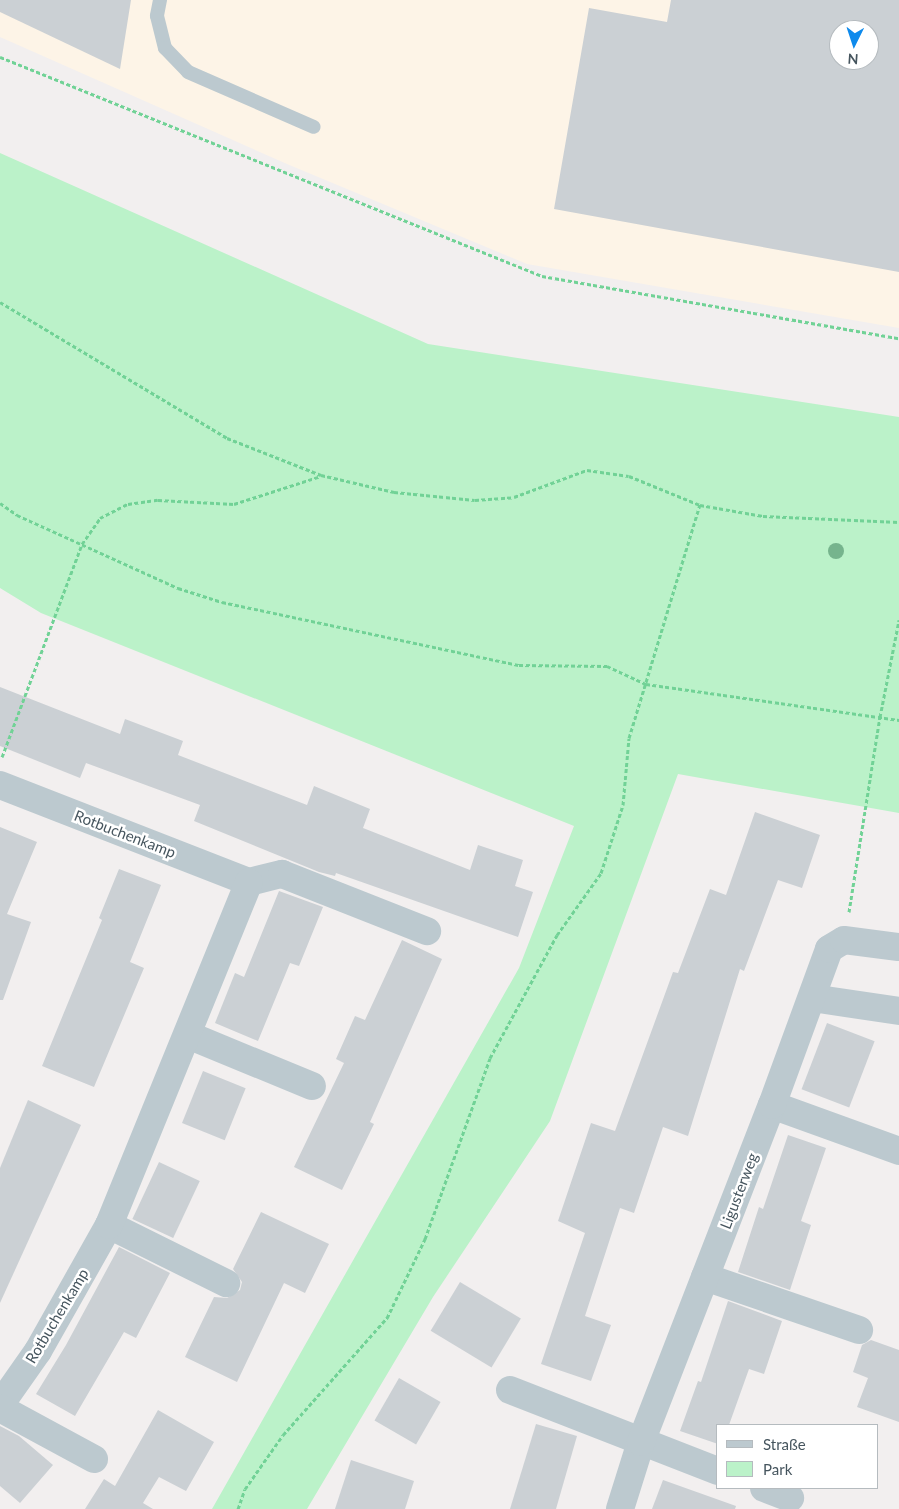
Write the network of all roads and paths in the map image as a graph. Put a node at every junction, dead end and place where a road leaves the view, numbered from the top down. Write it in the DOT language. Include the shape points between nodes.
graph roads {
  1 [pos="160,0"];
  2 [pos="0,57"];
  3 [pos="314,127"];
  4 [pos="0,302"];
  5 [pos="899,338"];
  6 [pos="321,476"];
  7 [pos="0,503"];
  8 [pos="700,505"];
  9 [pos="899,522"];
  10 [pos="82,544"];
  11 [pos="899,620"];
  12 [pos="646,684"];
  13 [pos="880,717"];
  14 [pos="899,720"];
  15 [pos="0,763"];
  16 [pos="0,785"];
  17 [pos="249,882"];
  18 [pos="427,931"];
  19 [pos="844,940"];
  20 [pos="899,947"];
  21 [pos="812,998"];
  22 [pos="899,1011"];
  23 [pos="188,1035"];
  24 [pos="312,1086"];
  25 [pos="772,1105"];
  26 [pos="899,1150"];
  27 [pos="109,1225"];
  28 [pos="705,1277"];
  29 [pos="226,1283"];
  30 [pos="859,1330"];
  31 [pos="510,1390"];
  32 [pos="0,1406"];
  33 [pos="641,1442"];
  34 [pos="94,1459"];
  35 [pos="716,1470"];
  36 [pos="767,1489"];
  37 [pos="790,1498"];
  38 [pos="238,1509"];
  39 [pos="620,1509"];
  1 -- 3 [label="lane" via="157,16 165,48 188,72"];
  2 -- 5 [label="path" via="542,276"];
  4 -- 6 [label="path" via="227,438"];
  6 -- 8 [label="path" via="394,492 475,500 514,497 587,470 629,476"];
  6 -- 10 [label="path" via="234,504 158,500 128,504 100,518"];
  7 -- 10 [label="path"];
  8 -- 9 [label="path" via="763,516"];
  8 -- 12 [label="path"];
  10 -- 12 [label="path" via="178,588 222,602 519,665 607,666"];
  10 -- 15 [label="path"];
  11 -- 13 [label="path"];
  12 -- 13 [label="path"];
  12 -- 38 [label="path" via="629,738 623,805 601,873 556,935 490,1058 425,1239 387,1318 283,1435 245,1489"];
  13 -- 14 [label="path"];
  13 -- 19 [label="path"];
  16 -- 17 [label="street, Rotbuchenkamp"];
  17 -- 18 [label="street" via="282,874"];
  17 -- 23 [label="street, Rotbuchenkamp"];
  19 -- 20 [label="street"];
  19 -- 21 [label="street, Ligusterweg" via="829,949"];
  21 -- 22 [label="street"];
  21 -- 25 [label="street, Ligusterweg"];
  23 -- 24 [label="street"];
  23 -- 27 [label="street, Rotbuchenkamp"];
  25 -- 26 [label="street"];
  25 -- 28 [label="street, Ligusterweg"];
  27 -- 29 [label="street"];
  27 -- 32 [label="street, Rotbuchenkamp" via="38,1351"];
  28 -- 30 [label="street"];
  28 -- 33 [label="street, Ligusterweg"];
  31 -- 33 [label="street"];
  32 -- 34 [label="street, Rotbuchenkamp"];
  33 -- 35 [label="street"];
  33 -- 39 [label="street, Ligusterweg"];
  36 -- 37 [label="street"];
}
